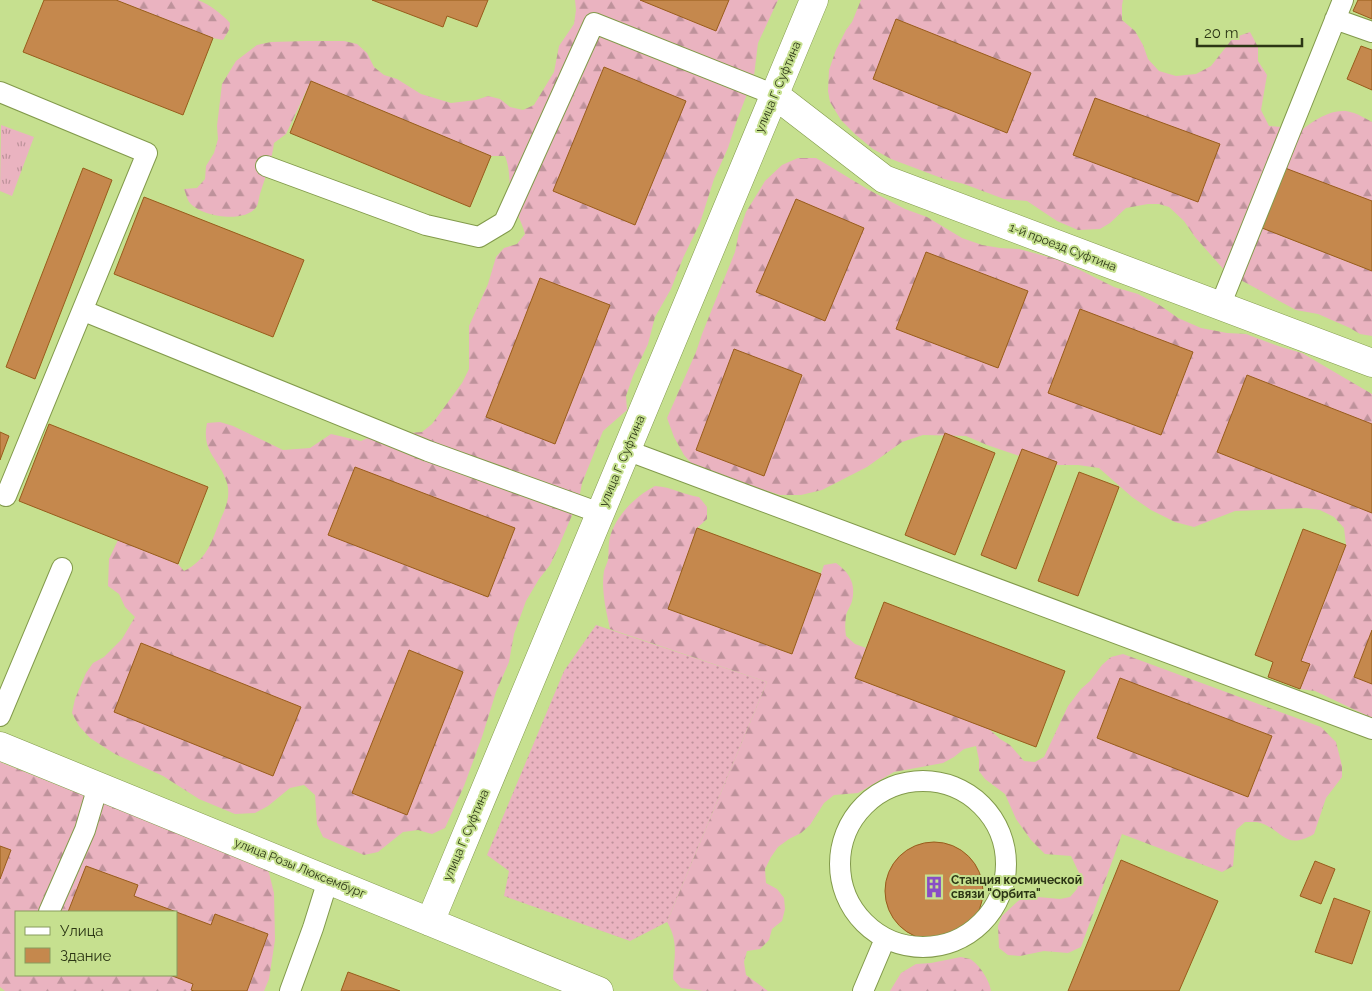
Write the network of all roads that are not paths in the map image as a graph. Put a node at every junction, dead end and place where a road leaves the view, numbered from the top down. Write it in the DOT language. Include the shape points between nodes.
graph roads {
  1 [pos="814,0"];
  2 [pos="1343,0"];
  3 [pos="1335,19"];
  4 [pos="1372,32"];
  5 [pos="0,92"];
  6 [pos="774,96"];
  7 [pos="266,166"];
  8 [pos="1220,306"];
  9 [pos="84,311"];
  10 [pos="1372,363"];
  11 [pos="626,450"];
  12 [pos="6,496"];
  13 [pos="600,513"];
  14 [pos="62,568"];
  15 [pos="0,716"];
  16 [pos="1372,729"];
  17 [pos="0,746"];
  18 [pos="98,786"];
  19 [pos="328,880"];
  20 [pos="49,911"];
  21 [pos="430,922"];
  22 [pos="885,939"];
  23 [pos="290,991"];
  24 [pos="599,991"];
  25 [pos="863,991"];
  1 -- 6 [label="street, улица Г. Суфтина"];
  2 -- 3 [label="lane"];
  3 -- 4 [label="lane"];
  3 -- 8 [label="lane"];
  5 -- 9 [label="lane" via="147,152"];
  6 -- 7 [label="lane" via="594,23 504,222 479,237 426,225"];
  6 -- 8 [label="street, 1-й проезд Суфтина" via="884,179"];
  6 -- 11 [label="street, улица Г. Суфтина"];
  8 -- 10 [label="street, 1-й проезд Суфтина"];
  9 -- 12 [label="lane"];
  9 -- 13 [label="lane" via="428,451"];
  11 -- 13 [label="street, улица Г. Суфтина"];
  11 -- 16 [label="lane"];
  13 -- 21 [label="street, улица Г. Суфтина"];
  14 -- 15 [label="lane"];
  17 -- 18 [label="street, улица Розы Люксембург"];
  18 -- 19 [label="street, улица Розы Люксембург"];
  18 -- 20 [label="lane" via="85,830"];
  19 -- 21 [label="street, улица Розы Люксембург"];
  19 -- 23 [label="lane"];
  21 -- 24 [label="street, улица Розы Люксембург"];
  22 -- 22 [label="lane" via="871,930 854,910 843,888 840,856 852,819 876,795 908,781 940,782 964,790 979,800 996,823 1007,856 1001,896 980,926 950,944 920,948"];
  22 -- 25 [label="lane"];
}
